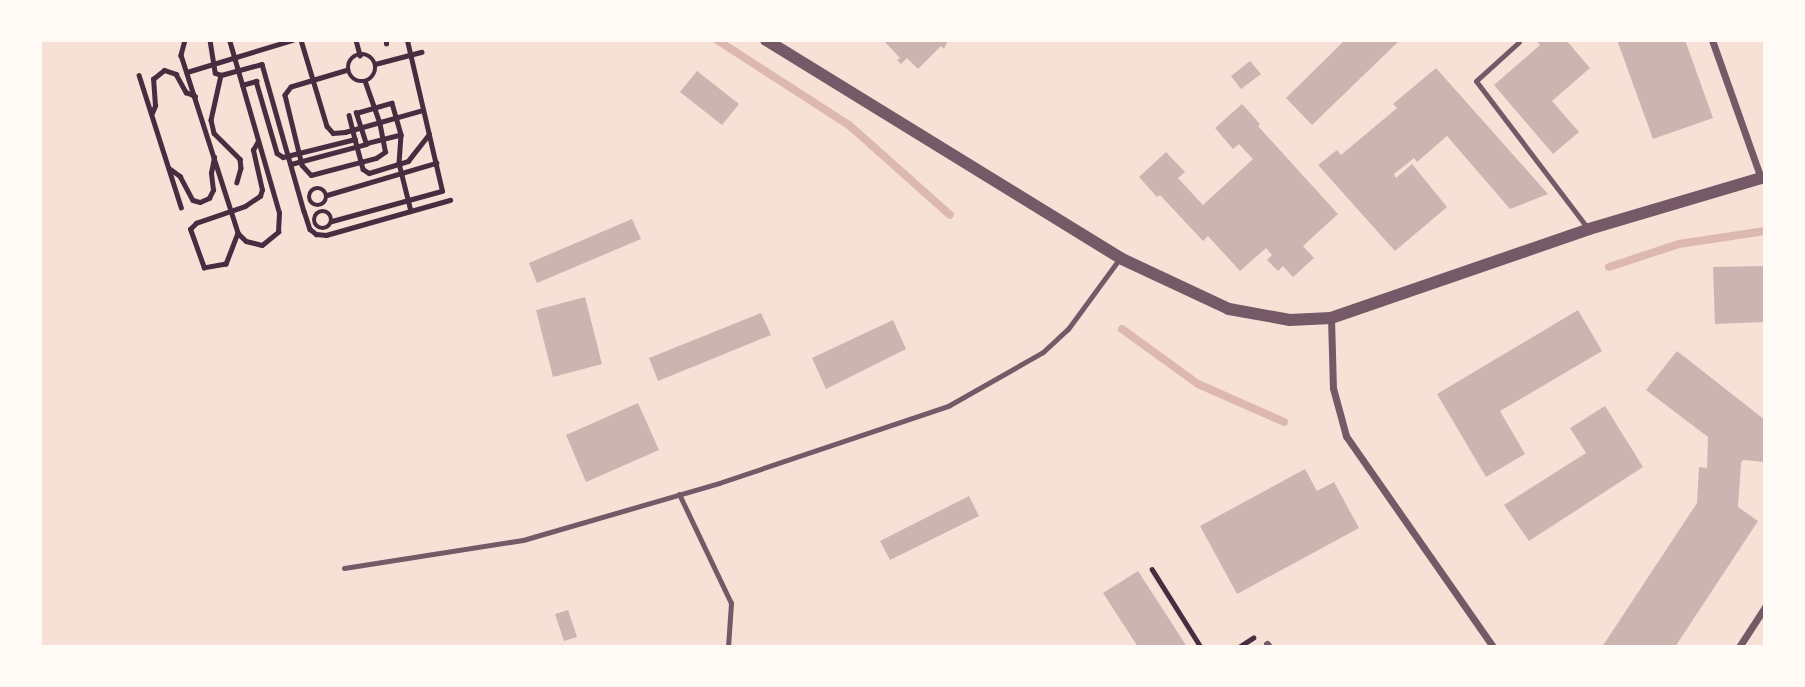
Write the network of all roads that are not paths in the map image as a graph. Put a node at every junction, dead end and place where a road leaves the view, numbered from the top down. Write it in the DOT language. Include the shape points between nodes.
graph roads {
  1 [pos="766,40"];
  2 [pos="1712,40"];
  3 [pos="1519,42"];
  4 [pos="1763,177"];
  5 [pos="1589,229"];
  6 [pos="1120,258"];
  7 [pos="1331,318"];
  8 [pos="679,494"];
  9 [pos="344,568"];
  10 [pos="1765,607"];
  11 [pos="728,647"];
  12 [pos="1493,647"];
  13 [pos="1739,647"];
  1 -- 6 [label="street"];
  2 -- 4 [label="street"];
  3 -- 5 [label="lane" via="1476,81"];
  4 -- 5 [label="street"];
  5 -- 7 [label="street"];
  6 -- 7 [label="street" via="1229,309 1290,320"];
  6 -- 8 [label="lane" via="1068,329 1043,352 948,406"];
  7 -- 12 [label="street" via="1333,388 1346,436"];
  8 -- 9 [label="lane" via="523,540"];
  8 -- 11 [label="lane" via="731,603"];
  10 -- 13 [label="street"];
}
